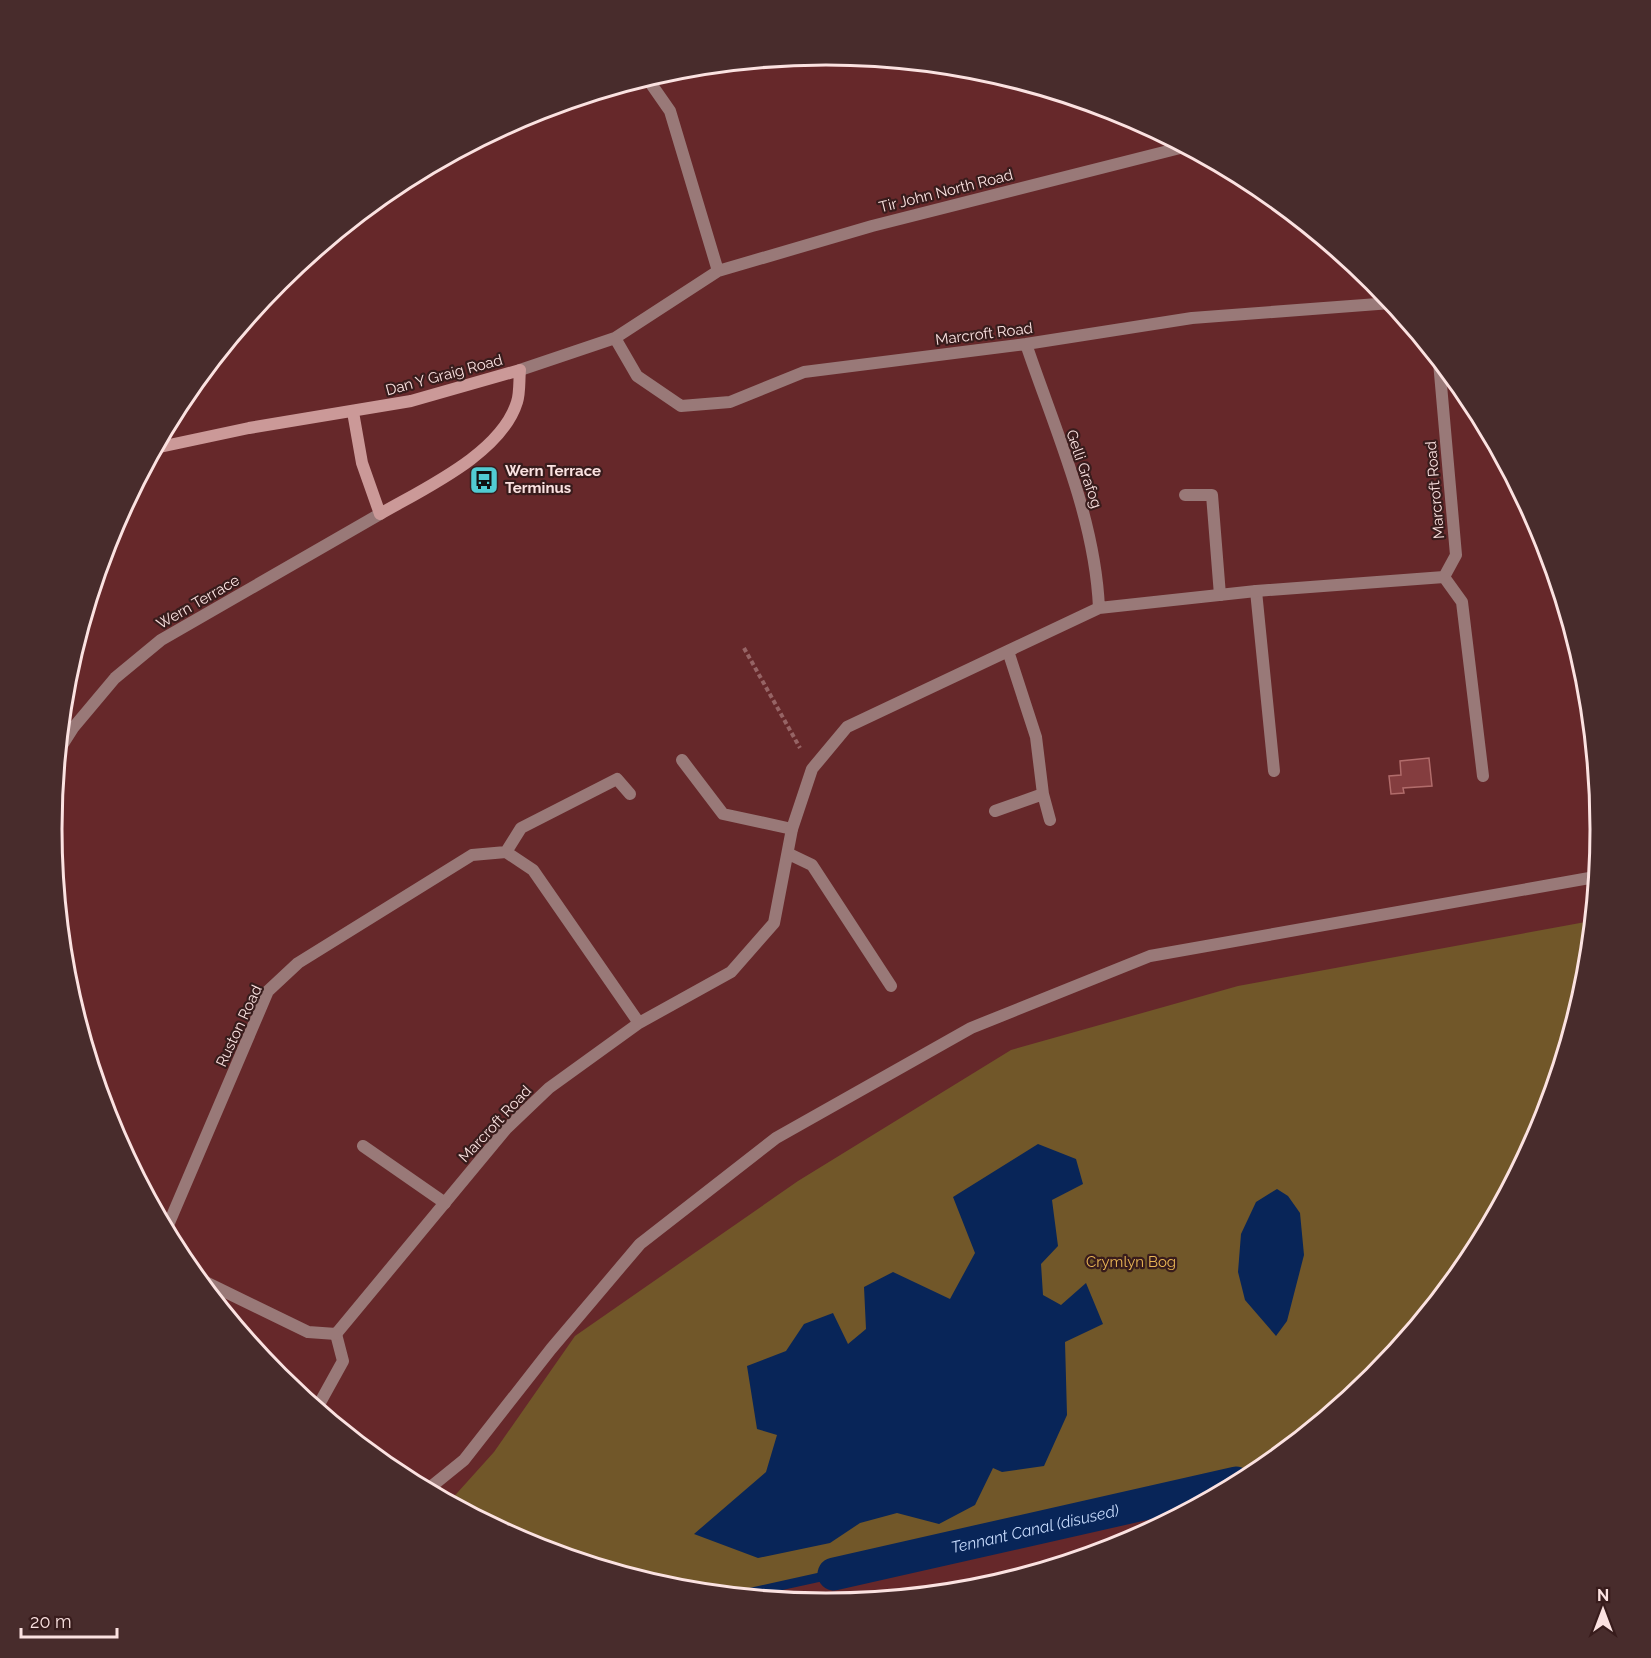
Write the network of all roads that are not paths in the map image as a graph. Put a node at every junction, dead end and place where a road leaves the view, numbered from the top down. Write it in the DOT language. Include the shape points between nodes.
graph roads {
  1 [pos="652,85"];
  2 [pos="1174,150"];
  3 [pos="718,271"];
  4 [pos="1380,304"];
  5 [pos="615,338"];
  6 [pos="1026,344"];
  7 [pos="520,370"];
  8 [pos="1440,376"];
  9 [pos="353,412"];
  10 [pos="165,446"];
  11 [pos="1185,495"];
  12 [pos="380,514"];
  13 [pos="1444,577"];
  14 [pos="1256,591"];
  15 [pos="1221,596"];
  16 [pos="1099,608"];
  17 [pos="1008,651"];
  18 [pos="67,737"];
  19 [pos="682,760"];
  20 [pos="1274,771"];
  21 [pos="1483,776"];
  22 [pos="630,794"];
  23 [pos="1043,794"];
  24 [pos="995,811"];
  25 [pos="1050,820"];
  26 [pos="792,829"];
  27 [pos="506,852"];
  28 [pos="789,854"];
  29 [pos="1588,878"];
  30 [pos="891,986"];
  31 [pos="639,1023"];
  32 [pos="363,1146"];
  33 [pos="445,1203"];
  34 [pos="170,1221"];
  35 [pos="213,1286"];
  36 [pos="336,1335"];
  37 [pos="321,1402"];
  38 [pos="433,1485"];
  1 -- 3 [label="street" via="670,111"];
  2 -- 3 [label="street, Tir John North Road" via="872,226"];
  3 -- 5 [label="street, Dan Y Graig Road"];
  4 -- 6 [label="street, Marcroft Road" via="1192,318"];
  5 -- 6 [label="street, Marcroft Road" via="638,375 681,406 730,402 804,372"];
  5 -- 7 [label="street, Dan Y Graig Road"];
  6 -- 16 [label="street, Gelli Grafog" via="1085,518 1097,572"];
  7 -- 9 [label="street, Dan Y Graig Road" via="411,401"];
  7 -- 12 [label="street, Wern Terrace" via="517,402 507,423 490,441 457,470"];
  8 -- 13 [label="street, Marcroft Road" via="1456,555"];
  9 -- 10 [label="street, Dan Y Graig Road"];
  9 -- 12 [label="street" via="362,463"];
  11 -- 15 [label="street" via="1212,495"];
  12 -- 18 [label="street, Wern Terrace" via="161,640 115,678"];
  13 -- 14 [label="street, Marcroft Road"];
  13 -- 21 [label="street" via="1462,602"];
  14 -- 15 [label="street, Marcroft Road"];
  14 -- 20 [label="street"];
  15 -- 16 [label="street, Marcroft Road"];
  16 -- 17 [label="street, Marcroft Road"];
  17 -- 23 [label="street" via="1036,737"];
  17 -- 26 [label="street, Marcroft Road" via="848,727 812,769"];
  19 -- 26 [label="street" via="723,814"];
  22 -- 27 [label="street" via="617,779 521,828"];
  23 -- 24 [label="street"];
  23 -- 25 [label="street"];
  26 -- 28 [label="street, Marcroft Road"];
  27 -- 31 [label="street" via="533,870"];
  27 -- 34 [label="street, Ruston Road" via="472,855 297,963 268,991"];
  28 -- 30 [label="street" via="812,865"];
  28 -- 31 [label="street, Marcroft Road" via="774,923 731,972"];
  29 -- 38 [label="street" via="1150,956 971,1028 776,1138 640,1244 464,1460"];
  31 -- 33 [label="street, Marcroft Road" via="549,1088 506,1129"];
  32 -- 33 [label="street"];
  33 -- 36 [label="street, Marcroft Road"];
  35 -- 36 [label="street" via="308,1332"];
  36 -- 37 [label="street" via="343,1361"];
}
